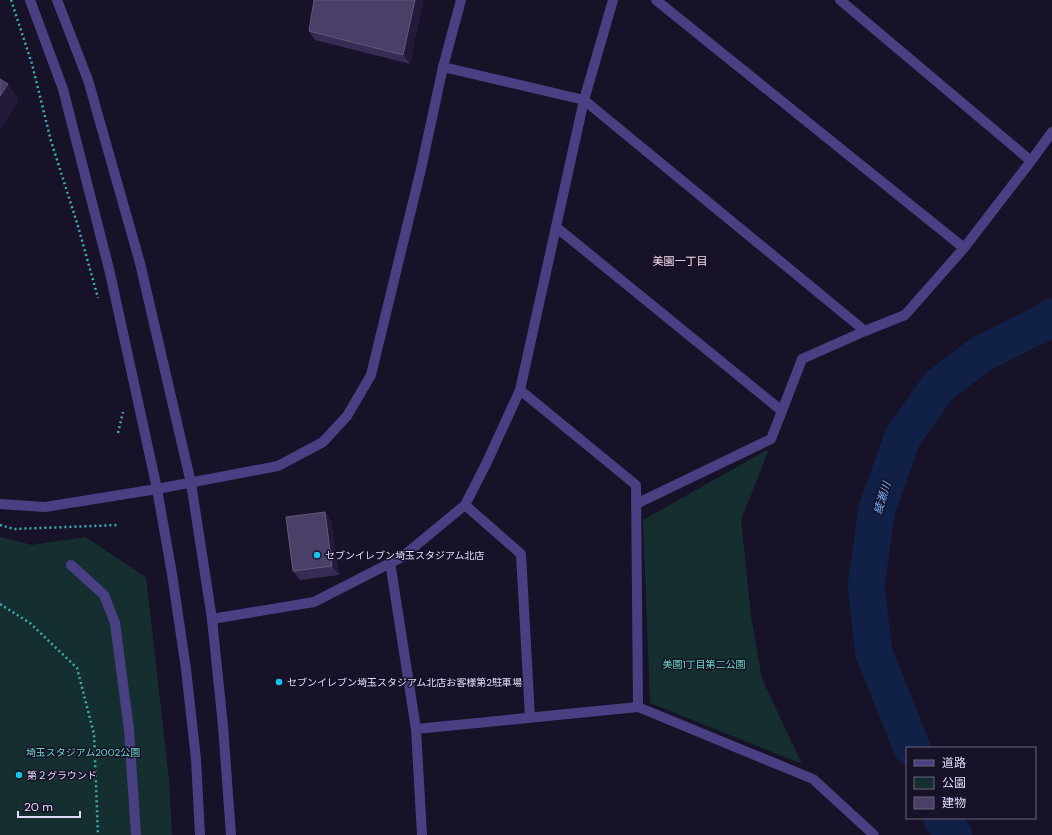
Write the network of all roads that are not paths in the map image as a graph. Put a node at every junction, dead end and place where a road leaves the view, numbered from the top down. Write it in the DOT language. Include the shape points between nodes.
graph roads {
  1 [pos="30,0"];
  2 [pos="57,0"];
  3 [pos="461,0"];
  4 [pos="613,0"];
  5 [pos="656,0"];
  6 [pos="840,0"];
  7 [pos="443,67"];
  8 [pos="584,100"];
  9 [pos="1052,132"];
  10 [pos="1031,161"];
  11 [pos="556,227"];
  12 [pos="964,248"];
  13 [pos="864,331"];
  14 [pos="520,390"];
  15 [pos="782,411"];
  16 [pos="191,483"];
  17 [pos="157,489"];
  18 [pos="0,504"];
  19 [pos="465,504"];
  20 [pos="636,504"];
  21 [pos="390,562"];
  22 [pos="71,565"];
  23 [pos="212,619"];
  24 [pos="638,707"];
  25 [pos="530,718"];
  26 [pos="416,729"];
  27 [pos="136,835"];
  28 [pos="200,835"];
  29 [pos="231,835"];
  30 [pos="422,835"];
  31 [pos="874,835"];
  1 -- 17 [label="street" via="65,97 110,273"];
  2 -- 16 [label="street" via="88,80 138,255"];
  3 -- 7 [label="street"];
  4 -- 8 [label="street"];
  5 -- 12 [label="street"];
  6 -- 10 [label="street"];
  7 -- 8 [label="street"];
  7 -- 16 [label="street" via="371,376 347,416 323,442 278,466"];
  8 -- 11 [label="street"];
  8 -- 13 [label="street"];
  9 -- 10 [label="street"];
  10 -- 12 [label="street"];
  11 -- 14 [label="street"];
  11 -- 15 [label="street"];
  12 -- 13 [label="street" via="905,315"];
  13 -- 15 [label="street" via="802,358"];
  14 -- 19 [label="street" via="488,462"];
  14 -- 20 [label="street" via="636,485"];
  15 -- 20 [label="street" via="771,439"];
  16 -- 17 [label="street"];
  16 -- 23 [label="street"];
  17 -- 18 [label="street" via="45,507"];
  17 -- 28 [label="street" via="186,668 196,758"];
  19 -- 21 [label="street" via="402,557"];
  19 -- 25 [label="street" via="521,554"];
  20 -- 24 [label="street"];
  21 -- 23 [label="street" via="314,602"];
  21 -- 26 [label="street"];
  22 -- 27 [label="street" via="104,595 115,623 129,730"];
  23 -- 29 [label="street"];
  24 -- 25 [label="street"];
  24 -- 31 [label="street" via="813,779"];
  25 -- 26 [label="street"];
  26 -- 30 [label="street"];
}
